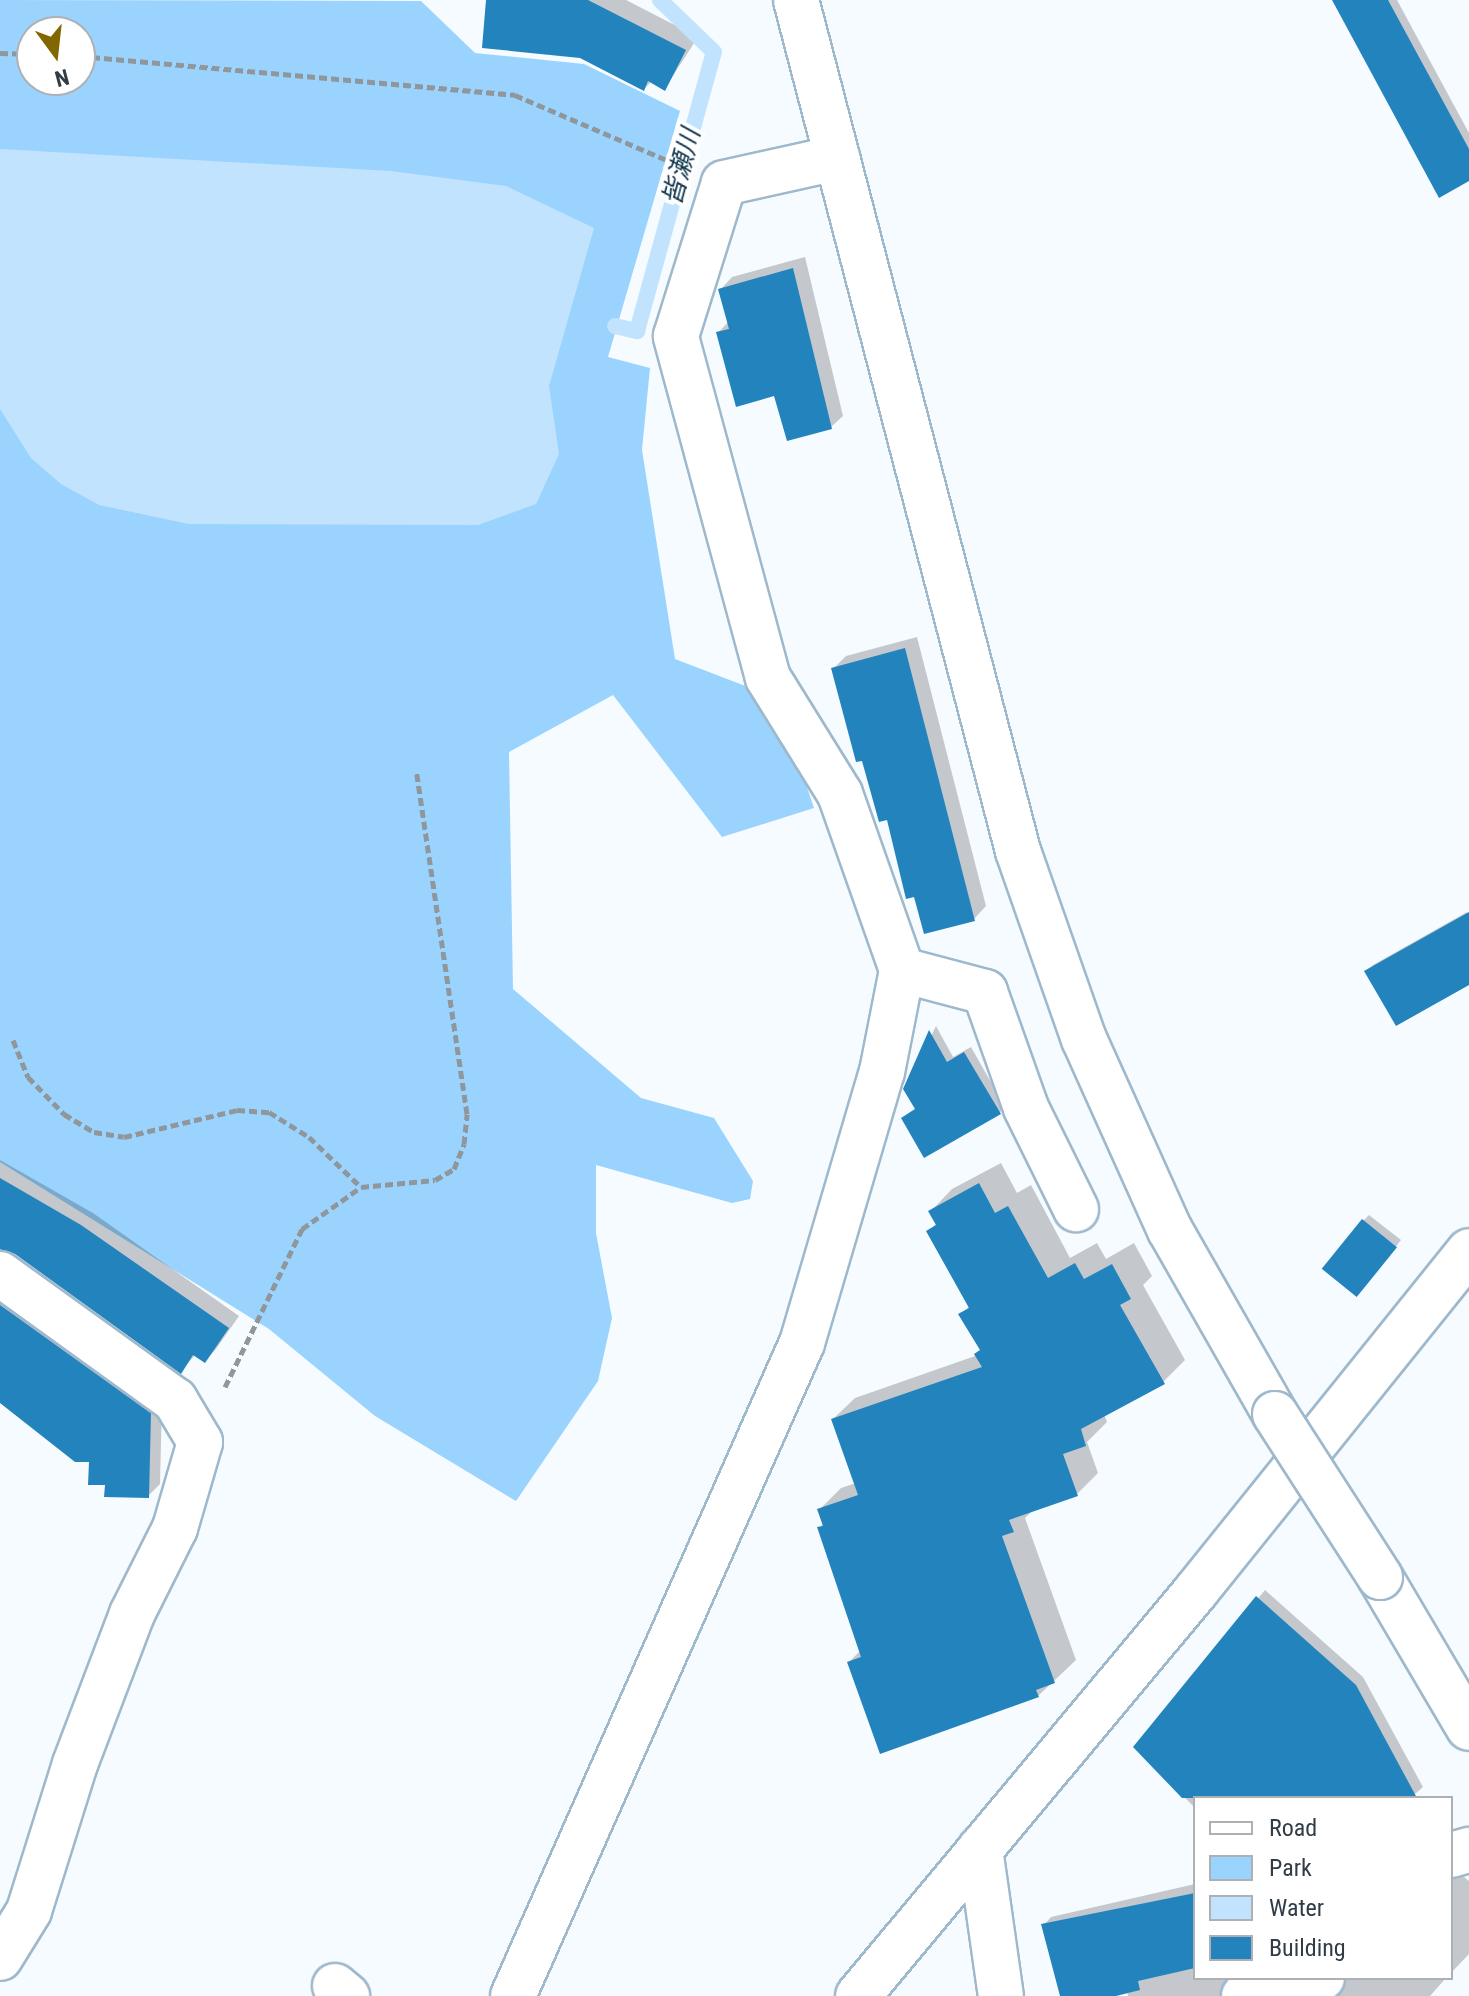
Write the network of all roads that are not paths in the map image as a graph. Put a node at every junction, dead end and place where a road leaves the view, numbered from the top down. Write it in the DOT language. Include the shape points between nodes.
graph roads {
  1 [pos="796,0"];
  2 [pos="837,158"];
  3 [pos="902,970"];
  4 [pos="1076,1209"];
  5 [pos="1469,1251"];
  6 [pos="0,1274"];
  7 [pos="1469,1728"];
  8 [pos="980,1849"];
  9 [pos="0,1958"];
  10 [pos="1313,1980"];
  11 [pos="513,1996"];
  12 [pos="858,1996"];
  13 [pos="1001,1996"];
  14 [pos="1244,1996"];
  1 -- 2 [label="street"];
  2 -- 3 [label="street" via="724,183 676,336 768,678 840,794"];
  2 -- 7 [label="street, bridge" via="1018,851 1084,1039 1170,1230 1275,1414"];
  3 -- 4 [label="street" via="985,992 1026,1108"];
  3 -- 11 [label="street" via="882,1072 802,1343"];
  5 -- 8 [label="street"];
  6 -- 9 [label="street" via="175,1400 200,1442 175,1528 132,1614 75,1764 29,1911"];
  8 -- 12 [label="street"];
  8 -- 13 [label="street"];
  10 -- 14 [label="street"];
}
